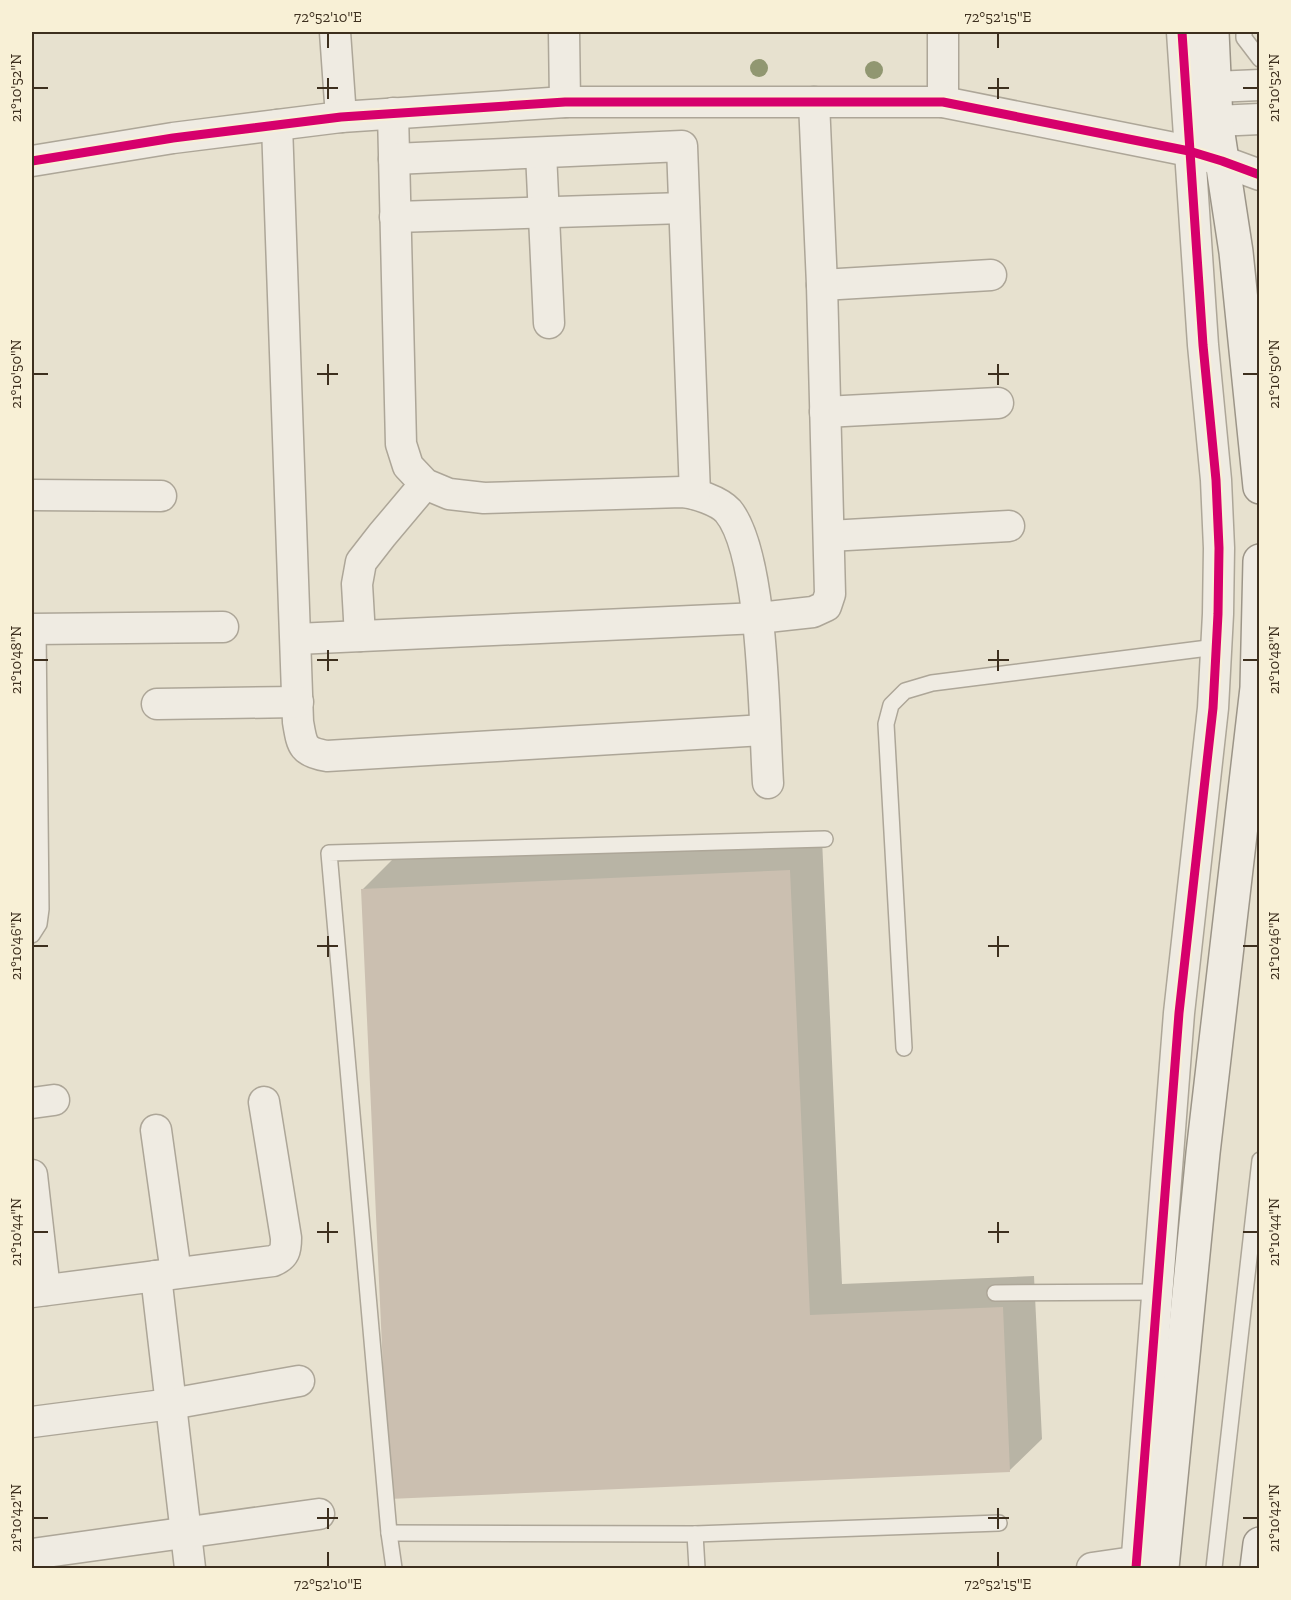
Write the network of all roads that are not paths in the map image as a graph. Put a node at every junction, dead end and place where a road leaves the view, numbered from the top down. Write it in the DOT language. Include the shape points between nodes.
graph roads {
  1 [pos="335,32"];
  2 [pos="564,32"];
  3 [pos="943,32"];
  4 [pos="1182,32"];
  5 [pos="1212,32"];
  6 [pos="1244,32"];
  7 [pos="1260,59"];
  8 [pos="1260,85"];
  9 [pos="1214,87"];
  10 [pos="566,102"];
  11 [pos="814,102"];
  12 [pos="944,102"];
  13 [pos="393,113"];
  14 [pos="340,117"];
  15 [pos="1260,118"];
  16 [pos="1216,121"];
  17 [pos="277,125"];
  18 [pos="1189,151"];
  19 [pos="541,153"];
  20 [pos="394,159"];
  21 [pos="32,160"];
  22 [pos="1222,160"];
  23 [pos="1260,174"];
  24 [pos="684,208"];
  25 [pos="545,212"];
  26 [pos="395,217"];
  27 [pos="991,275"];
  28 [pos="822,285"];
  29 [pos="549,323"];
  30 [pos="999,403"];
  31 [pos="825,412"];
  32 [pos="426,484"];
  33 [pos="1260,487"];
  34 [pos="695,494"];
  35 [pos="32,495"];
  36 [pos="161,496"];
  37 [pos="1009,526"];
  38 [pos="829,536"];
  39 [pos="1260,561"];
  40 [pos="758,618"];
  41 [pos="223,627"];
  42 [pos="35,629"];
  43 [pos="360,636"];
  44 [pos="296,639"];
  45 [pos="1216,647"];
  46 [pos="298,702"];
  47 [pos="157,704"];
  48 [pos="765,730"];
  49 [pos="768,783"];
  50 [pos="825,839"];
  51 [pos="32,935"];
  52 [pos="904,1048"];
  53 [pos="264,1102"];
  54 [pos="156,1130"];
  55 [pos="1260,1160"];
  56 [pos="32,1175"];
  57 [pos="166,1275"];
  58 [pos="38,1291"];
  59 [pos="1157,1292"];
  60 [pos="995,1293"];
  61 [pos="300,1381"];
  62 [pos="171,1404"];
  63 [pos="32,1422"];
  64 [pos="319,1514"];
  65 [pos="999,1523"];
  66 [pos="186,1533"];
  67 [pos="389,1533"];
  68 [pos="695,1534"];
  69 [pos="1260,1544"];
  70 [pos="32,1554"];
  71 [pos="1149,1564"];
  72 [pos="190,1569"];
  73 [pos="394,1569"];
  74 [pos="697,1569"];
  75 [pos="1092,1569"];
  76 [pos="1214,1569"];
  77 [pos="1257,1569"];
  1 -- 14 [label="street"];
  2 -- 10 [label="street"];
  3 -- 12 [label="street"];
  4 -- 18 [label="street"];
  5 -- 9 [label="main road"];
  6 -- 7 [label="lane" via="1244,38"];
  8 -- 9 [label="street"];
  9 -- 16 [label="main road"];
  10 -- 11 [label="street"];
  10 -- 13 [label="street"];
  11 -- 12 [label="street"];
  11 -- 28 [label="street"];
  12 -- 18 [label="street"];
  13 -- 14 [label="street"];
  13 -- 20 [label="street"];
  14 -- 17 [label="street"];
  15 -- 16 [label="street"];
  16 -- 22 [label="main road"];
  17 -- 21 [label="street"];
  17 -- 44 [label="street"];
  18 -- 22 [label="street"];
  18 -- 45 [label="street" via="1216,480"];
  19 -- 20 [label="street"];
  19 -- 24 [label="street" via="682,146"];
  19 -- 25 [label="street"];
  20 -- 26 [label="street"];
  22 -- 23 [label="street"];
  22 -- 33 [label="main road" via="1236,252"];
  24 -- 25 [label="street"];
  24 -- 34 [label="street"];
  25 -- 26 [label="street"];
  25 -- 29 [label="street"];
  26 -- 32 [label="street" via="401,444 408,466"];
  27 -- 28 [label="street"];
  28 -- 31 [label="street"];
  30 -- 31 [label="street"];
  31 -- 38 [label="street"];
  32 -- 34 [label="street" via="449,494 484,498"];
  32 -- 43 [label="street" via="361,562 357,584"];
  34 -- 40 [label="street" via="727,509 739,530"];
  35 -- 36 [label="street"];
  37 -- 38 [label="street"];
  38 -- 40 [label="street" via="831,594 826,606 813,612"];
  39 -- 71 [label="main road" via="1257,688 1203,1153"];
  40 -- 43 [label="street"];
  40 -- 48 [label="street"];
  41 -- 42 [label="street"];
  42 -- 51 [label="lane" via="41,909 39,924"];
  43 -- 44 [label="street"];
  44 -- 46 [label="street"];
  45 -- 52 [label="lane" via="932,683 905,691 891,705 886,724"];
  45 -- 59 [label="street" via="1213,708 1179,1013"];
  46 -- 47 [label="street"];
  46 -- 48 [label="street" via="302,743 312,753 327,756"];
  48 -- 49 [label="street"];
  50 -- 67 [label="lane" via="329,853"];
  53 -- 57 [label="street" via="285,1250 273,1261"];
  54 -- 57 [label="street"];
  55 -- 76 [label="lane"];
  56 -- 58 [label="street"];
  57 -- 58 [label="street"];
  57 -- 62 [label="street"];
  59 -- 60 [label="lane"];
  59 -- 71 [label="street"];
  61 -- 62 [label="street"];
  62 -- 63 [label="street"];
  62 -- 66 [label="street"];
  64 -- 66 [label="street"];
  65 -- 68 [label="lane"];
  66 -- 70 [label="street"];
  66 -- 72 [label="street"];
  67 -- 68 [label="lane"];
  67 -- 73 [label="lane"];
  68 -- 74 [label="lane"];
  69 -- 77 [label="main road"];
  71 -- 75 [label="street"];
}
